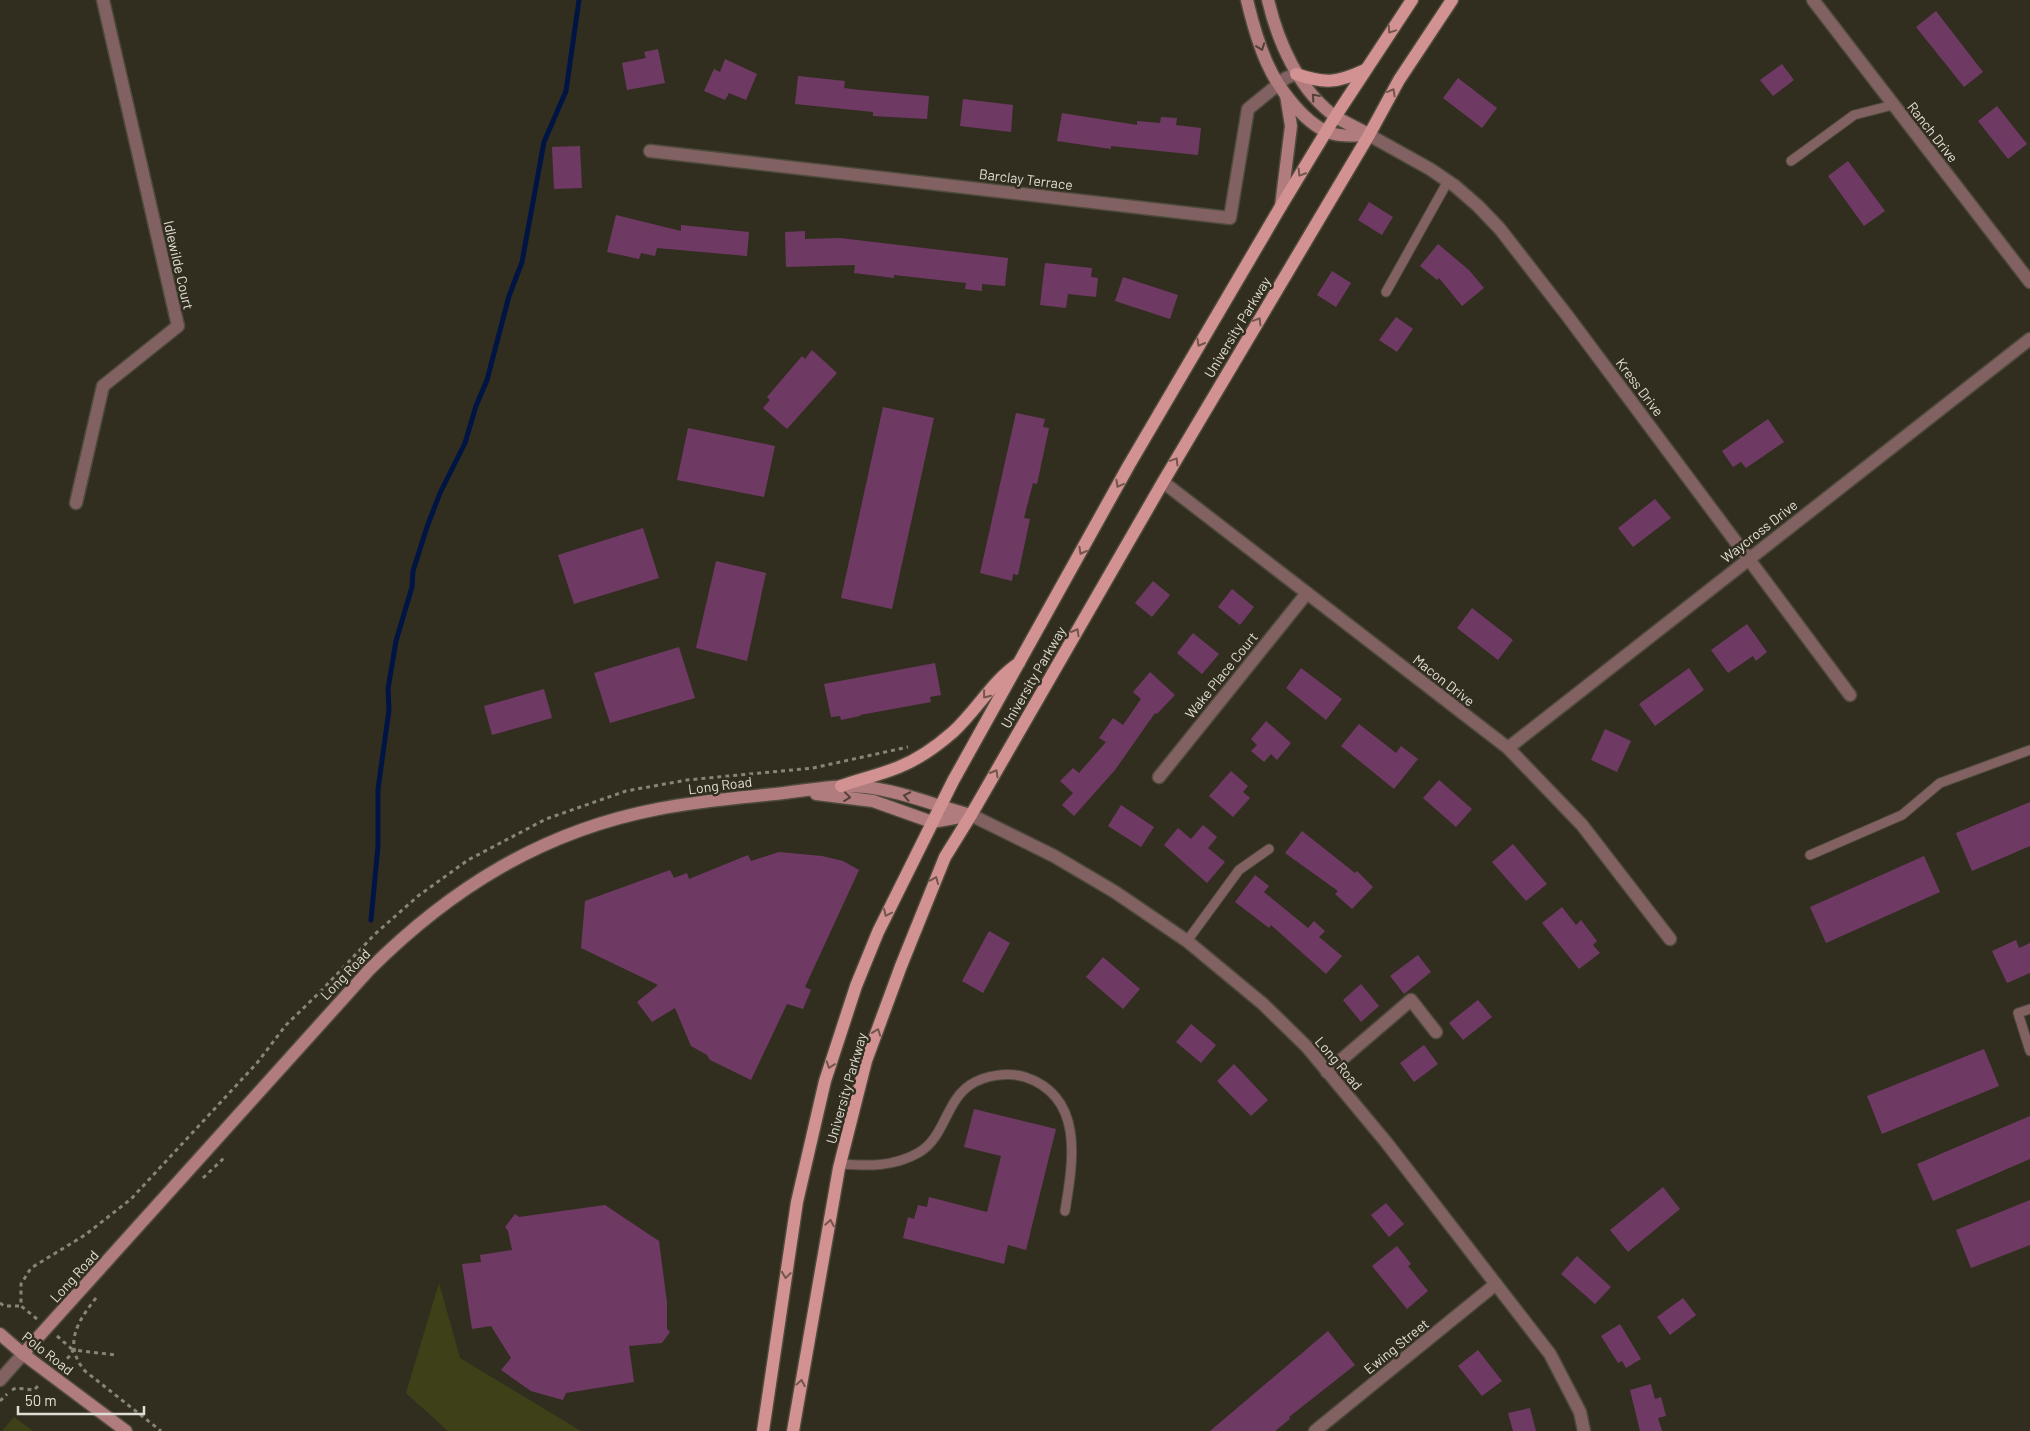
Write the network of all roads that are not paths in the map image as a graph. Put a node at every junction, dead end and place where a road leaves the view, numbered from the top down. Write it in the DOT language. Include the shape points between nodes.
graph roads {
  1 [pos="103,0"];
  2 [pos="1247,0"];
  3 [pos="1268,0"];
  4 [pos="1412,0"];
  5 [pos="1452,0"];
  6 [pos="1813,0"];
  7 [pos="1365,70"];
  8 [pos="1296,74"];
  9 [pos="1282,89"];
  10 [pos="1893,105"];
  11 [pos="1336,117"];
  12 [pos="1326,131"];
  13 [pos="1369,135"];
  14 [pos="650,151"];
  15 [pos="1791,161"];
  16 [pos="1448,181"];
  17 [pos="1281,206"];
  18 [pos="2030,282"];
  19 [pos="1386,292"];
  20 [pos="2030,339"];
  21 [pos="1163,482"];
  22 [pos="76,503"];
  23 [pos="1749,558"];
  24 [pos="1307,593"];
  25 [pos="1021,662"];
  26 [pos="1850,695"];
  27 [pos="1508,748"];
  28 [pos="2030,750"];
  29 [pos="1159,777"];
  30 [pos="841,786"];
  31 [pos="798,791"];
  32 [pos="939,807"];
  33 [pos="971,815"];
  34 [pos="932,822"];
  35 [pos="1269,849"];
  36 [pos="1810,855"];
  37 [pos="1670,939"];
  38 [pos="1187,941"];
  39 [pos="2030,1009"];
  40 [pos="1436,1032"];
  41 [pos="2030,1052"];
  42 [pos="1327,1072"];
  43 [pos="840,1164"];
  44 [pos="1065,1211"];
  45 [pos="1496,1284"];
  46 [pos="0,1334"];
  47 [pos="23,1354"];
  48 [pos="0,1380"];
  49 [pos="126,1431"];
  50 [pos="763,1431"];
  51 [pos="793,1431"];
  52 [pos="1315,1431"];
  53 [pos="1584,1431"];
  1 -- 22 [label="street, Idlewilde Court" via="178,326 103,386"];
  2 -- 9 [label="main road, one-way" via="1267,63"];
  3 -- 8 [label="main road" via="1284,51"];
  4 -- 7 [label="main road, University Parkway, one-way"];
  13 -- 5 [label="main road, University Parkway, one-way" via="1399,80"];
  6 -- 10 [label="street, Ranch Drive"];
  7 -- 8 [label="main road" via="1344,80 1330,82"];
  7 -- 11 [label="main road, University Parkway"];
  8 -- 9 [label="street, Barclay Terrace"];
  11 -- 8 [label="main road, one-way"];
  9 -- 12 [label="main road" via="1312,123"];
  9 -- 14 [label="street, Barclay Terrace" via="1248,109 1230,218"];
  9 -- 17 [label="main road" via="1291,126"];
  10 -- 15 [label="lane" via="1854,114"];
  10 -- 18 [label="street, Ranch Drive"];
  11 -- 12 [label="main road, University Parkway"];
  11 -- 13 [label="main road"];
  12 -- 13 [label="main road" via="1335,135"];
  12 -- 17 [label="main road, University Parkway, one-way"];
  13 -- 16 [label="street, Kress Drive"];
  21 -- 13 [label="main road, University Parkway, one-way"];
  16 -- 19 [label="lane"];
  16 -- 23 [label="street, Kress Drive" via="1500,229"];
  17 -- 25 [label="main road, University Parkway, one-way" via="1129,465"];
  20 -- 23 [label="street, Waycross Drive"];
  21 -- 24 [label="street, Macon Drive"];
  33 -- 21 [label="main road, University Parkway, one-way"];
  23 -- 26 [label="street, Kress Drive"];
  23 -- 27 [label="street, Waycross Drive"];
  24 -- 27 [label="street, Macon Drive"];
  24 -- 29 [label="street, Wake Place Court"];
  25 -- 30 [label="main road, one-way" via="1004,673 978,706 929,752 899,767"];
  25 -- 32 [label="main road, University Parkway"];
  27 -- 37 [label="street, Macon Drive" via="1582,825"];
  28 -- 36 [label="lane" via="1940,782 1902,815"];
  30 -- 31 [label="main road, Long Road"];
  32 -- 30 [label="main road, Long Road, one-way" via="916,798 866,787"];
  31 -- 34 [label="main road, Long Road, one-way" via="873,801"];
  31 -- 47 [label="main road, Long Road" via="712,800 624,817 560,838 509,861 474,882 420,922 369,970"];
  32 -- 33 [label="main road, Long Road"];
  32 -- 34 [label="main road, University Parkway"];
  33 -- 34 [label="main road, Long Road"];
  33 -- 38 [label="street, Long Road" via="1108,887"];
  43 -- 33 [label="main road, University Parkway, one-way" via="866,1062 901,966 944,857"];
  34 -- 50 [label="main road, University Parkway, one-way" via="878,932 856,986 825,1081 797,1202"];
  35 -- 38 [label="lane" via="1239,870"];
  38 -- 42 [label="street, Long Road" via="1263,1004 1307,1047"];
  39 -- 41 [label="lane" via="2018,1013"];
  40 -- 42 [label="street" via="1411,1000"];
  42 -- 45 [label="street, Long Road" via="1386,1142"];
  43 -- 44 [label="lane" via="882,1166 919,1153 936,1137 956,1100 971,1084 996,1076 1022,1076 1046,1086 1060,1101 1067,1116 1072,1168"];
  51 -- 43 [label="main road, University Parkway, one-way"];
  45 -- 52 [label="street, Ewing Street"];
  45 -- 53 [label="street, Long Road" via="1550,1354 1580,1412"];
  46 -- 47 [label="main road, Polo Road"];
  47 -- 48 [label="street"];
  47 -- 49 [label="main road, Polo Road"];
}
